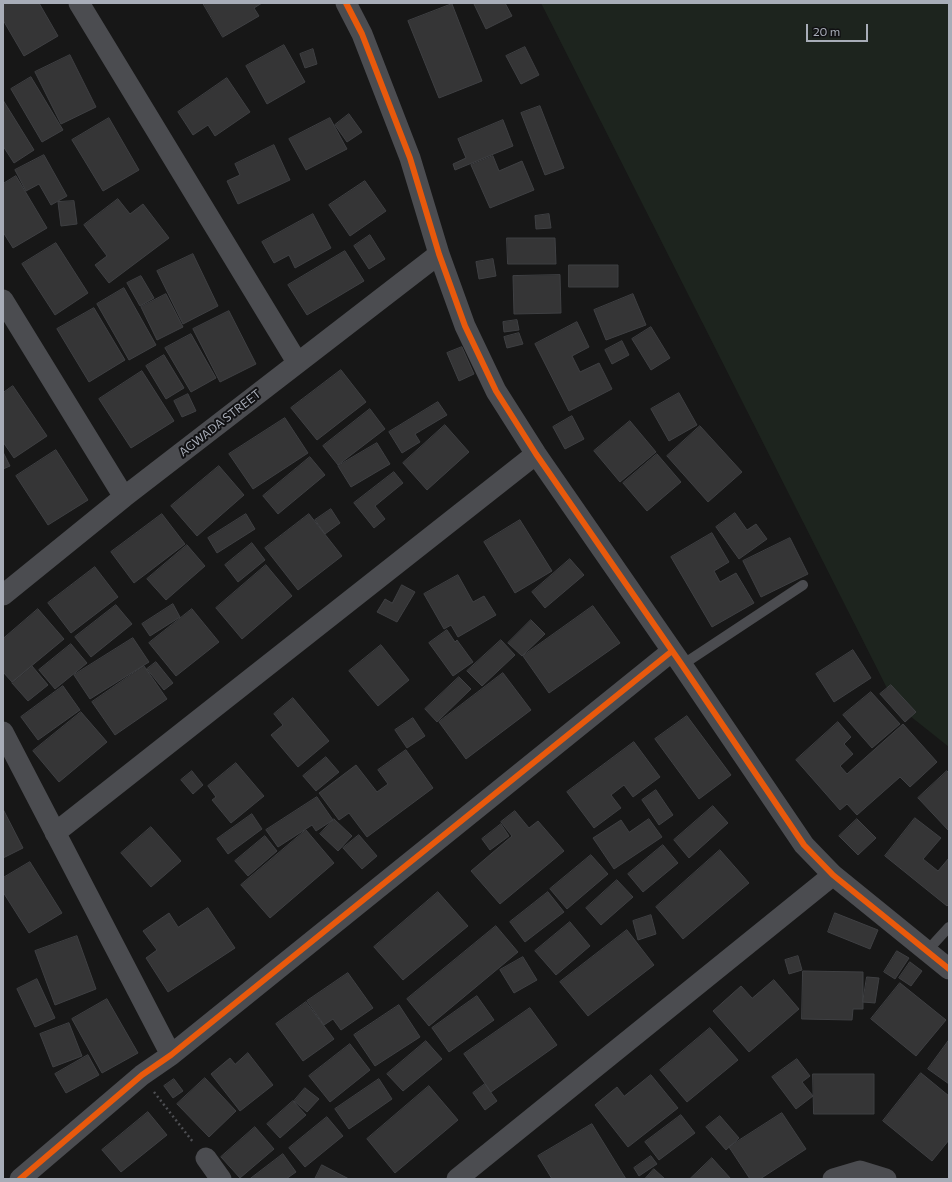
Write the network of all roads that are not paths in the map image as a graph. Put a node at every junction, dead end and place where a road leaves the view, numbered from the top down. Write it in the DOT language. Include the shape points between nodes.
graph roads {
  1 [pos="79,3"];
  2 [pos="346,3"];
  3 [pos="439,254"];
  4 [pos="3,300"];
  5 [pos="297,362"];
  6 [pos="536,454"];
  7 [pos="124,497"];
  8 [pos="803,586"];
  9 [pos="3,595"];
  10 [pos="677,658"];
  11 [pos="3,732"];
  12 [pos="55,833"];
  13 [pos="833,875"];
  14 [pos="949,927"];
  15 [pos="927,951"];
  16 [pos="949,969"];
  17 [pos="171,1054"];
  18 [pos="206,1158"];
  19 [pos="20,1179"];
  20 [pos="221,1179"];
  21 [pos="456,1179"];
  22 [pos="832,1179"];
  23 [pos="886,1179"];
  1 -- 5 [label="street"];
  2 -- 3 [label="street" via="362,34 410,158"];
  3 -- 5 [label="street, AGWADA STREET"];
  3 -- 6 [label="street" via="465,326 496,390"];
  4 -- 7 [label="street"];
  5 -- 7 [label="street, AGWADA STREET"];
  6 -- 10 [label="street"];
  6 -- 12 [label="street"];
  7 -- 9 [label="street, AGWADA STREET"];
  8 -- 10 [label="lane"];
  10 -- 13 [label="street" via="804,845"];
  10 -- 17 [label="street"];
  11 -- 12 [label="street"];
  12 -- 17 [label="street"];
  13 -- 15 [label="street"];
  13 -- 21 [label="street"];
  14 -- 15 [label="lane"];
  15 -- 16 [label="street"];
  17 -- 19 [label="street" via="142,1075"];
  18 -- 20 [label="street"];
  22 -- 23 [label="street" via="860,1171"];
}
